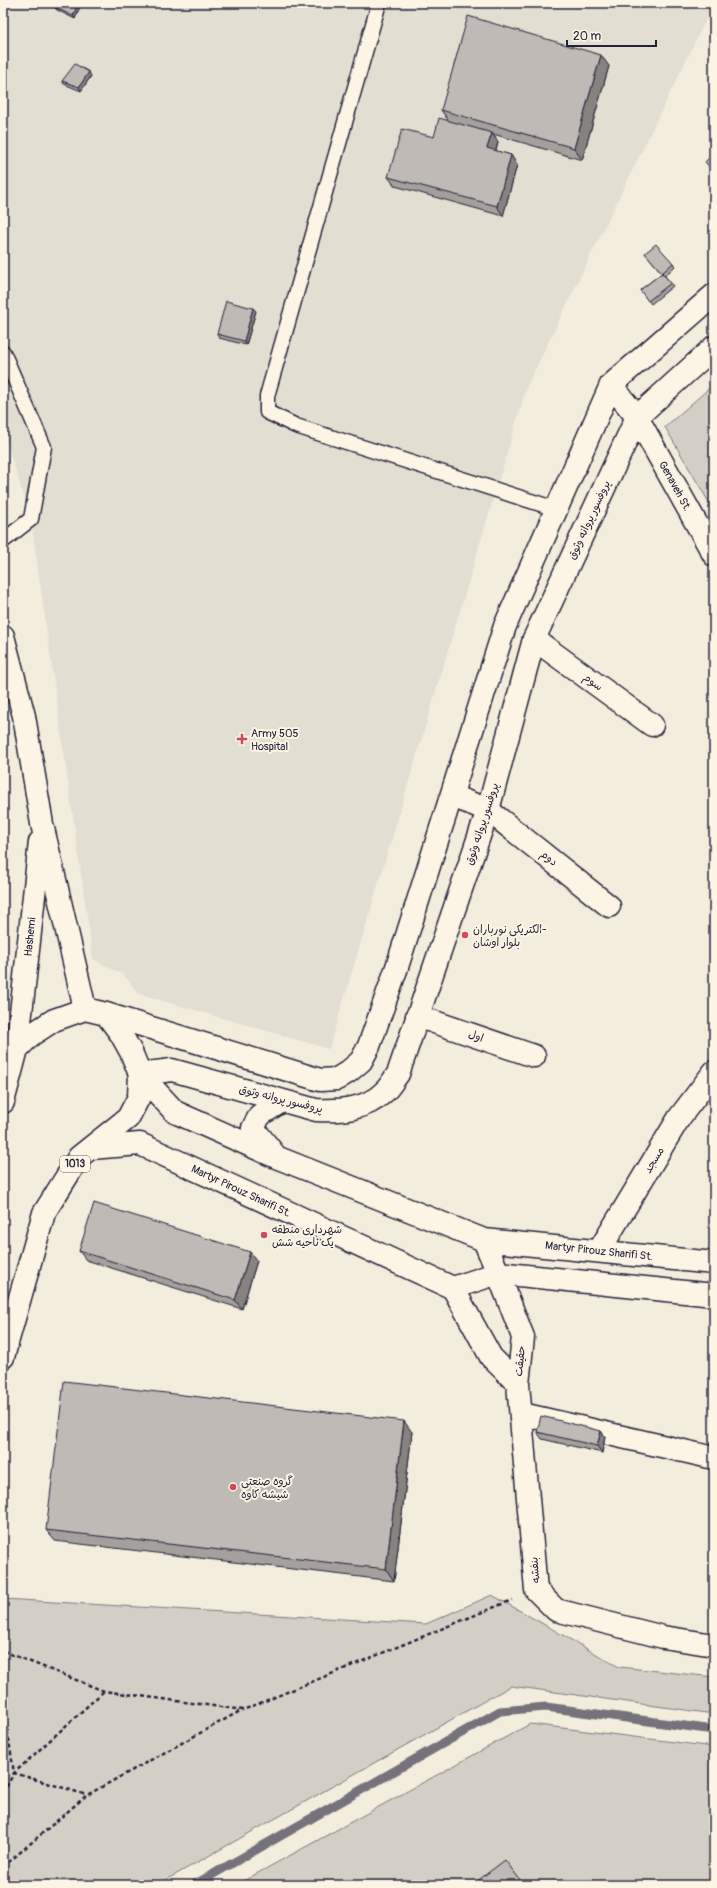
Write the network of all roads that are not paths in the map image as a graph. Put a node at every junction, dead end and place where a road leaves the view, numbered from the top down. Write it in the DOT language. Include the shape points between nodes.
graph roads {
  1 [pos="379,3"];
  2 [pos="714,295"];
  3 [pos="714,347"];
  4 [pos="3,352"];
  5 [pos="611,385"];
  6 [pos="636,417"];
  7 [pos="556,508"];
  8 [pos="589,520"];
  9 [pos="3,541"];
  10 [pos="714,555"];
  11 [pos="505,626"];
  12 [pos="534,639"];
  13 [pos="5,650"];
  14 [pos="652,725"];
  15 [pos="452,796"];
  16 [pos="488,810"];
  17 [pos="42,824"];
  18 [pos="609,906"];
  19 [pos="85,1009"];
  20 [pos="106,1014"];
  21 [pos="417,1016"];
  22 [pos="17,1049"];
  23 [pos="534,1056"];
  24 [pos="714,1072"];
  25 [pos="140,1074"];
  26 [pos="282,1101"];
  27 [pos="3,1102"];
  28 [pos="91,1148"];
  29 [pos="276,1157"];
  30 [pos="484,1240"];
  31 [pos="599,1251"];
  32 [pos="714,1263"];
  33 [pos="498,1273"];
  34 [pos="453,1288"];
  35 [pos="714,1295"];
  36 [pos="3,1357"];
  37 [pos="518,1384"];
  38 [pos="522,1414"];
  39 [pos="714,1458"];
  40 [pos="714,1644"];
  1 -- 7 [label="lane" via="268,396 267,412 296,426"];
  2 -- 5 [label="main road"];
  3 -- 6 [label="main road, پروفسور پروانه وثوق"];
  4 -- 9 [label="lane" via="44,447 31,519"];
  5 -- 6 [label="main road, Genaveh St."];
  5 -- 7 [label="main road"];
  6 -- 8 [label="main road, پروفسور پروانه وثوق"];
  6 -- 10 [label="main road, Genaveh St."];
  7 -- 8 [label="main road"];
  7 -- 11 [label="main road"];
  8 -- 12 [label="main road, پروفسور پروانه وثوق"];
  11 -- 12 [label="main road, سوم"];
  11 -- 15 [label="main road"];
  12 -- 14 [label="main road, سوم"];
  12 -- 16 [label="main road, پروفسور پروانه وثوق"];
  13 -- 17 [label="main road, Hashemi" via="24,716"];
  15 -- 16 [label="main road, دوم"];
  15 -- 20 [label="main road" via="369,1046 361,1061 337,1079 320,1080"];
  16 -- 18 [label="main road, دوم"];
  16 -- 21 [label="main road, پروفسور پروانه وثوق"];
  17 -- 19 [label="main road, Hashemi"];
  17 -- 22 [label="main road, Hashemi"];
  19 -- 20 [label="main road"];
  19 -- 22 [label="main road" via="54,1020 31,1035"];
  20 -- 25 [label="main road, 1013" via="121,1034"];
  21 -- 23 [label="main road, اول"];
  21 -- 26 [label="main road, پروفسور پروانه وثوق" via="398,1074 384,1092 365,1105 340,1112 316,1110"];
  22 -- 27 [label="main road, Hashemi"];
  24 -- 31 [label="main road, مسجد" via="679,1118"];
  25 -- 26 [label="main road, پروفسور پروانه وثوق" via="172,1070"];
  25 -- 28 [label="main road, 1013" via="139,1097 128,1118"];
  25 -- 29 [label="main road, Martyr Pirouz Sharifi St." via="175,1112"];
  26 -- 29 [label="main road" via="260,1115 253,1128"];
  28 -- 34 [label="main road, Martyr Pirouz Sharifi St." via="140,1144"];
  28 -- 36 [label="main road, 1013" via="79,1157 44,1213"];
  29 -- 30 [label="main road, Martyr Pirouz Sharifi St."];
  30 -- 31 [label="main road, Martyr Pirouz Sharifi St."];
  30 -- 33 [label="main road"];
  31 -- 32 [label="main road, Martyr Pirouz Sharifi St."];
  33 -- 34 [label="main road"];
  33 -- 35 [label="main road"];
  33 -- 37 [label="main road, حقیقت" via="523,1336"];
  34 -- 37 [label="main road, حقیقت" via="491,1357"];
  37 -- 38 [label="main road, بنفشه"];
  38 -- 39 [label="main road"];
  38 -- 40 [label="main road, بنفشه" via="536,1590 556,1610 663,1637"];
}
